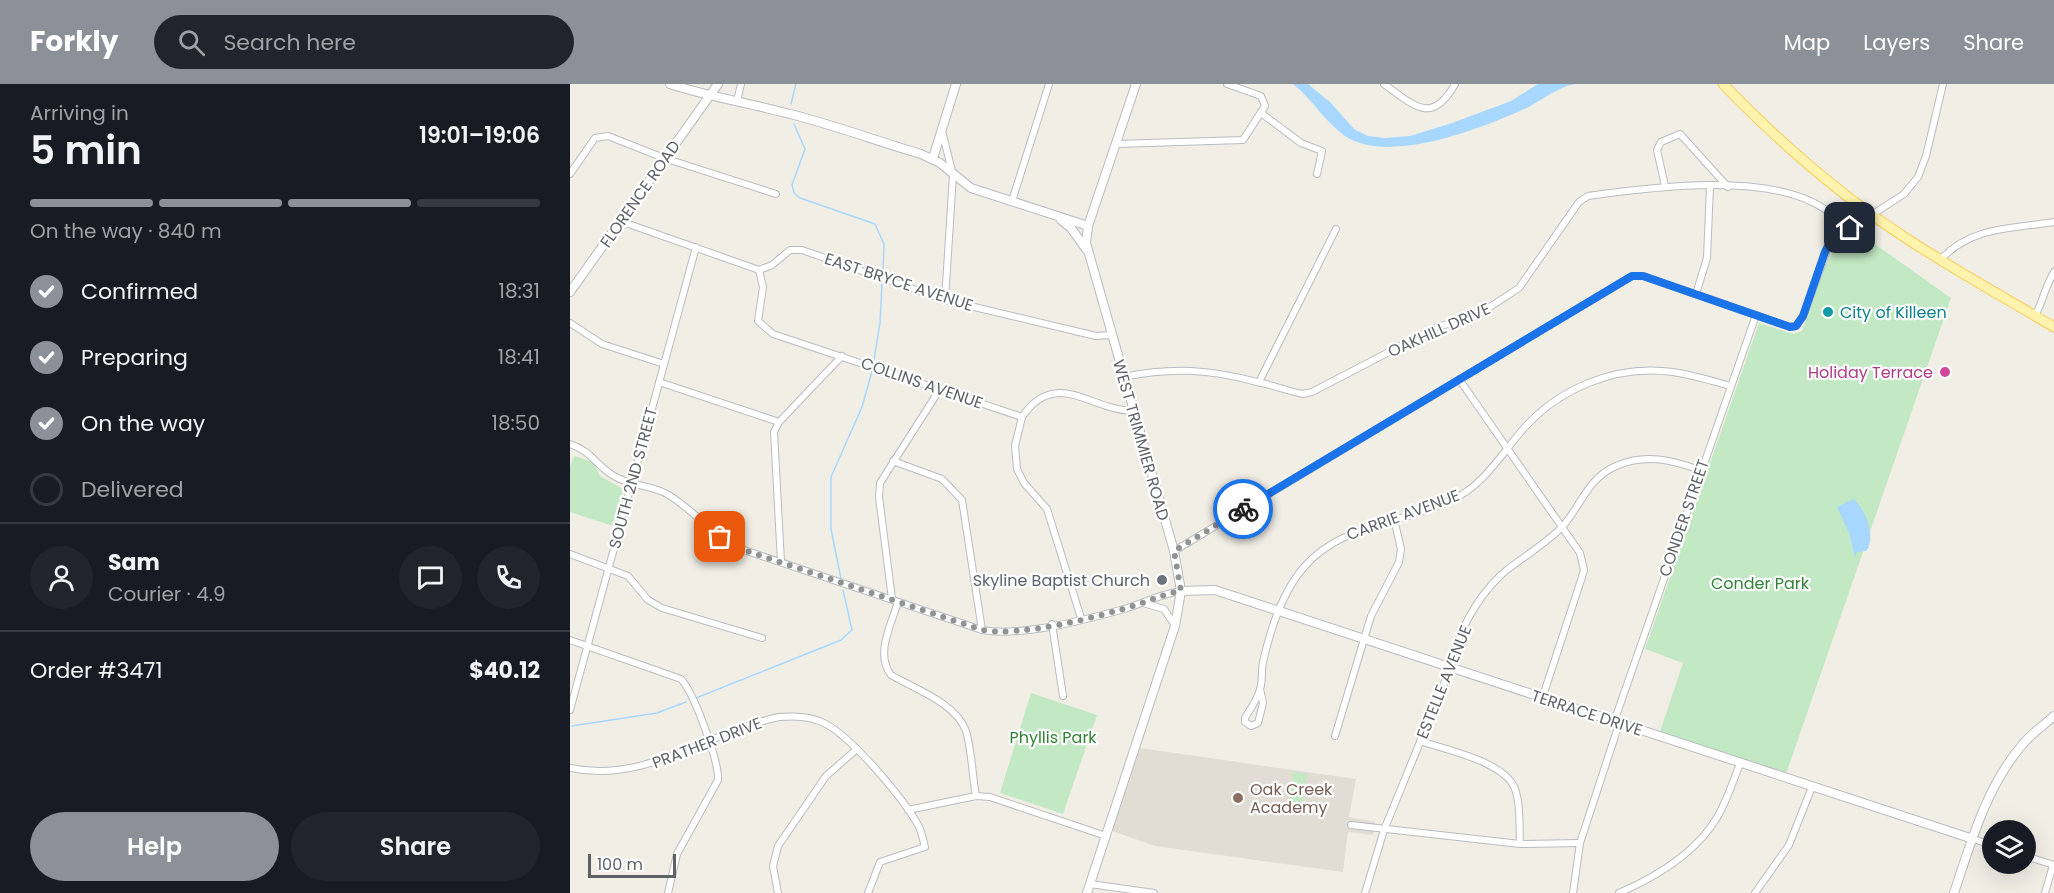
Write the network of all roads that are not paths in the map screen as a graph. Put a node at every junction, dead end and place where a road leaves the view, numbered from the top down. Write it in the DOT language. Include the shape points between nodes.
graph roads {
  1 [pos="670,84"];
  2 [pos="718,84"];
  3 [pos="741,84"];
  4 [pos="956,84"];
  5 [pos="1049,84"];
  6 [pos="1136,84"];
  7 [pos="1227,84"];
  8 [pos="1384,84"];
  9 [pos="1455,84"];
  10 [pos="1723,84"];
  11 [pos="1943,84"];
  12 [pos="710,96"];
  13 [pos="737,100"];
  14 [pos="1261,113"];
  15 [pos="942,129"];
  16 [pos="1116,144"];
  17 [pos="664,158"];
  18 [pos="933,158"];
  19 [pos="570,174"];
  20 [pos="1317,174"];
  21 [pos="953,175"];
  22 [pos="1665,186"];
  23 [pos="1710,186"];
  24 [pos="1728,187"];
  25 [pos="776,194"];
  26 [pos="1012,201"];
  27 [pos="1050,214"];
  28 [pos="1871,214"];
  29 [pos="620,221"];
  30 [pos="2054,222"];
  31 [pos="1088,226"];
  32 [pos="1336,229"];
  33 [pos="1840,234"];
  34 [pos="696,247"];
  35 [pos="1086,249"];
  36 [pos="1940,260"];
  37 [pos="759,270"];
  38 [pos="2054,272"];
  39 [pos="570,292"];
  40 [pos="1696,294"];
  41 [pos="945,300"];
  42 [pos="1756,315"];
  43 [pos="2036,316"];
  44 [pos="570,323"];
  45 [pos="2054,327"];
  46 [pos="1111,335"];
  47 [pos="842,356"];
  48 [pos="664,364"];
  49 [pos="1123,377"];
  50 [pos="1459,379"];
  51 [pos="659,382"];
  52 [pos="1259,382"];
  53 [pos="1731,386"];
  54 [pos="940,389"];
  55 [pos="1134,411"];
  56 [pos="1022,417"];
  57 [pos="779,422"];
  58 [pos="570,444"];
  59 [pos="1507,448"];
  60 [pos="893,461"];
  61 [pos="1701,470"];
  62 [pos="632,483"];
  63 [pos="1394,519"];
  64 [pos="1563,526"];
  65 [pos="1174,551"];
  66 [pos="570,554"];
  67 [pos="782,562"];
  68 [pos="608,567"];
  69 [pos="1181,591"];
  70 [pos="895,600"];
  71 [pos="1143,603"];
  72 [pos="1280,611"];
  73 [pos="1081,618"];
  74 [pos="1053,624"];
  75 [pos="1175,626"];
  76 [pos="982,630"];
  77 [pos="762,638"];
  78 [pos="1364,639"];
  79 [pos="570,640"];
  80 [pos="587,646"];
  81 [pos="1450,669"];
  82 [pos="1260,689"];
  83 [pos="1063,696"];
  84 [pos="1542,699"];
  85 [pos="570,710"];
  86 [pos="2054,716"];
  87 [pos="1616,723"];
  88 [pos="1335,736"];
  89 [pos="1420,741"];
  90 [pos="710,742"];
  91 [pos="857,749"];
  92 [pos="1740,764"];
  93 [pos="570,768"];
  94 [pos="1812,787"];
  95 [pos="976,796"];
  96 [pos="908,810"];
  97 [pos="1351,825"];
  98 [pos="1384,830"];
  99 [pos="1106,836"];
  100 [pos="1973,838"];
  101 [pos="1982,841"];
  102 [pos="1580,843"];
  103 [pos="1520,844"];
  104 [pos="2036,859"];
  105 [pos="2054,865"];
  106 [pos="1088,888"];
  107 [pos="668,893"];
  108 [pos="778,893"];
  109 [pos="868,893"];
  110 [pos="1154,893"];
  111 [pos="1365,893"];
  112 [pos="1573,893"];
  113 [pos="1619,893"];
  114 [pos="1755,893"];
  115 [pos="1954,893"];
  116 [pos="2044,893"];
  1 -- 12 [label="street"];
  2 -- 12 [label="street"];
  3 -- 13 [label="street"];
  4 -- 15 [label="street"];
  5 -- 26 [label="street"];
  6 -- 16 [label="street, WEST TRIMMIER ROAD"];
  7 -- 14 [label="street" via="1261,96 1265,106"];
  8 -- 9 [label="street" via="1415,107 1424,109 1440,104"];
  10 -- 28 [label="main road" via="1798,156"];
  11 -- 28 [label="street" via="1918,177 1904,194"];
  12 -- 13 [label="street"];
  12 -- 17 [label="street, FLORENCE ROAD"];
  13 -- 18 [label="street"];
  14 -- 16 [label="street" via="1240,141"];
  14 -- 20 [label="street" via="1301,142 1322,151"];
  15 -- 18 [label="street"];
  15 -- 21 [label="street"];
  16 -- 31 [label="street, WEST TRIMMIER ROAD"];
  17 -- 19 [label="street" via="608,136 595,138"];
  17 -- 25 [label="street"];
  17 -- 29 [label="street, FLORENCE ROAD"];
  18 -- 21 [label="street"];
  21 -- 26 [label="street" via="971,188"];
  21 -- 41 [label="street"];
  22 -- 23 [label="street, OAKHILL DRIVE"];
  22 -- 24 [label="street" via="1657,150 1661,142 1680,134"];
  22 -- 52 [label="street, OAKHILL DRIVE" via="1582,198 1520,288 1476,316 1437,327 1312,392 1303,394"];
  23 -- 24 [label="street, OAKHILL DRIVE"];
  23 -- 40 [label="street" via="1707,258"];
  24 -- 33 [label="street, OAKHILL DRIVE" via="1779,190 1826,211"];
  26 -- 27 [label="street"];
  27 -- 31 [label="street"];
  27 -- 35 [label="street" via="1071,228"];
  28 -- 33 [label="street"];
  28 -- 36 [label="main road"];
  29 -- 34 [label="street"];
  29 -- 39 [label="street, FLORENCE ROAD"];
  30 -- 36 [label="street" via="1977,233 1951,248"];
  31 -- 35 [label="street, WEST TRIMMIER ROAD"];
  32 -- 52 [label="street"];
  33 -- 42 [label="street" via="1825,252 1800,323 1790,327"];
  34 -- 37 [label="street"];
  34 -- 48 [label="street, SOUTH 2ND STREET"];
  35 -- 46 [label="street, WEST TRIMMIER ROAD"];
  36 -- 43 [label="main road"];
  37 -- 41 [label="street, EAST BRYCE AVENUE" via="790,250 802,250"];
  37 -- 47 [label="street, COLLINS AVENUE" via="763,287 757,315 762,326 773,334"];
  38 -- 43 [label="street"];
  40 -- 42 [label="street"];
  40 -- 50 [label="street" via="1632,276"];
  41 -- 46 [label="street, EAST BRYCE AVENUE" via="1096,336"];
  42 -- 53 [label="street, CONDER STREET"];
  43 -- 45 [label="main road"];
  44 -- 48 [label="street" via="602,344"];
  46 -- 49 [label="street, WEST TRIMMIER ROAD"];
  47 -- 54 [label="street, COLLINS AVENUE"];
  47 -- 57 [label="street"];
  48 -- 51 [label="street, SOUTH 2ND STREET"];
  49 -- 52 [label="street, OAKHILL DRIVE" via="1186,369"];
  49 -- 55 [label="street, WEST TRIMMIER ROAD"];
  50 -- 59 [label="street"];
  50 -- 65 [label="street"];
  51 -- 57 [label="street"];
  51 -- 62 [label="street, SOUTH 2ND STREET"];
  53 -- 59 [label="street, CARRIE AVENUE" via="1673,372 1608,376 1574,389 1545,408"];
  53 -- 61 [label="street, CONDER STREET"];
  54 -- 56 [label="street, COLLINS AVENUE"];
  54 -- 60 [label="street"];
  55 -- 56 [label="street" via="1117,410 1066,392 1043,397"];
  55 -- 65 [label="street, WEST TRIMMIER ROAD"];
  56 -- 73 [label="street" via="1015,446 1017,469 1047,509"];
  57 -- 67 [label="street" via="774,432"];
  58 -- 62 [label="street" via="592,454 612,475"];
  59 -- 63 [label="street, CARRIE AVENUE" via="1482,480 1461,495"];
  59 -- 64 [label="street"];
  60 -- 70 [label="street" via="879,489"];
  60 -- 76 [label="street" via="942,479 962,500"];
  61 -- 64 [label="street, ESTELLE AVENUE" via="1657,459 1619,465 1588,486"];
  61 -- 87 [label="street, CONDER STREET"];
  62 -- 67 [label="street" via="668,495 729,543"];
  62 -- 68 [label="street, SOUTH 2ND STREET"];
  63 -- 72 [label="street, CARRIE AVENUE" via="1337,539 1320,552 1297,577"];
  63 -- 78 [label="street" via="1401,555 1378,598"];
  64 -- 81 [label="street, ESTELLE AVENUE" via="1501,576 1482,599 1460,636"];
  64 -- 84 [label="street" via="1580,553 1584,570"];
  65 -- 69 [label="street, WEST TRIMMIER ROAD"];
  66 -- 68 [label="street"];
  67 -- 70 [label="street"];
  68 -- 77 [label="street" via="628,576 648,600 662,608"];
  68 -- 80 [label="street, SOUTH 2ND STREET"];
  69 -- 71 [label="street"];
  69 -- 72 [label="street, TERRACE DRIVE" via="1215,590"];
  69 -- 75 [label="street, WEST TRIMMIER ROAD"];
  70 -- 76 [label="street"];
  70 -- 95 [label="street" via="883,652 886,668 960,720 966,731"];
  71 -- 73 [label="street"];
  71 -- 75 [label="street" via="1164,609"];
  72 -- 78 [label="street, TERRACE DRIVE"];
  72 -- 82 [label="street, CARRIE AVENUE" via="1263,662"];
  73 -- 74 [label="street"];
  74 -- 76 [label="street" via="1014,633"];
  74 -- 83 [label="street"];
  75 -- 99 [label="street, WEST TRIMMIER ROAD"];
  78 -- 81 [label="street, TERRACE DRIVE"];
  78 -- 88 [label="street"];
  79 -- 80 [label="street"];
  80 -- 85 [label="street, SOUTH 2ND STREET"];
  80 -- 90 [label="street" via="681,679"];
  81 -- 84 [label="street, TERRACE DRIVE"];
  81 -- 89 [label="street, ESTELLE AVENUE"];
  82 -- 82 [label="street" via="1260,719 1251,726 1245,718"];
  84 -- 87 [label="street, TERRACE DRIVE"];
  86 -- 100 [label="street" via="2024,743 1997,782"];
  87 -- 92 [label="street, TERRACE DRIVE"];
  87 -- 102 [label="street, CONDER STREET"];
  89 -- 98 [label="street, ESTELLE AVENUE"];
  89 -- 103 [label="street" via="1491,765 1507,775 1516,791"];
  90 -- 91 [label="street, PRATHER DRIVE" via="765,720 794,716 823,723"];
  90 -- 93 [label="street, PRATHER DRIVE" via="637,768 606,772"];
  90 -- 107 [label="street" via="719,770 718,780 677,854"];
  91 -- 96 [label="street, PRATHER DRIVE"];
  91 -- 108 [label="street" via="826,776 778,846 773,866"];
  92 -- 94 [label="street, TERRACE DRIVE"];
  92 -- 113 [label="street" via="1717,817 1689,849 1650,880"];
  94 -- 100 [label="street, TERRACE DRIVE"];
  94 -- 114 [label="street" via="1789,845"];
  95 -- 96 [label="street"];
  95 -- 99 [label="street" via="990,797"];
  96 -- 109 [label="street, PRATHER DRIVE" via="925,847 880,862"];
  97 -- 98 [label="street"];
  98 -- 103 [label="street"];
  98 -- 111 [label="street, ESTELLE AVENUE"];
  99 -- 106 [label="street, WEST TRIMMIER ROAD"];
  100 -- 101 [label="street, TERRACE DRIVE"];
  100 -- 115 [label="street"];
  102 -- 103 [label="street"];
  102 -- 112 [label="street, CONDER STREET"];
  104 -- 105 [label="street"];
  105 -- 116 [label="street"];
  106 -- 110 [label="street"];
}
